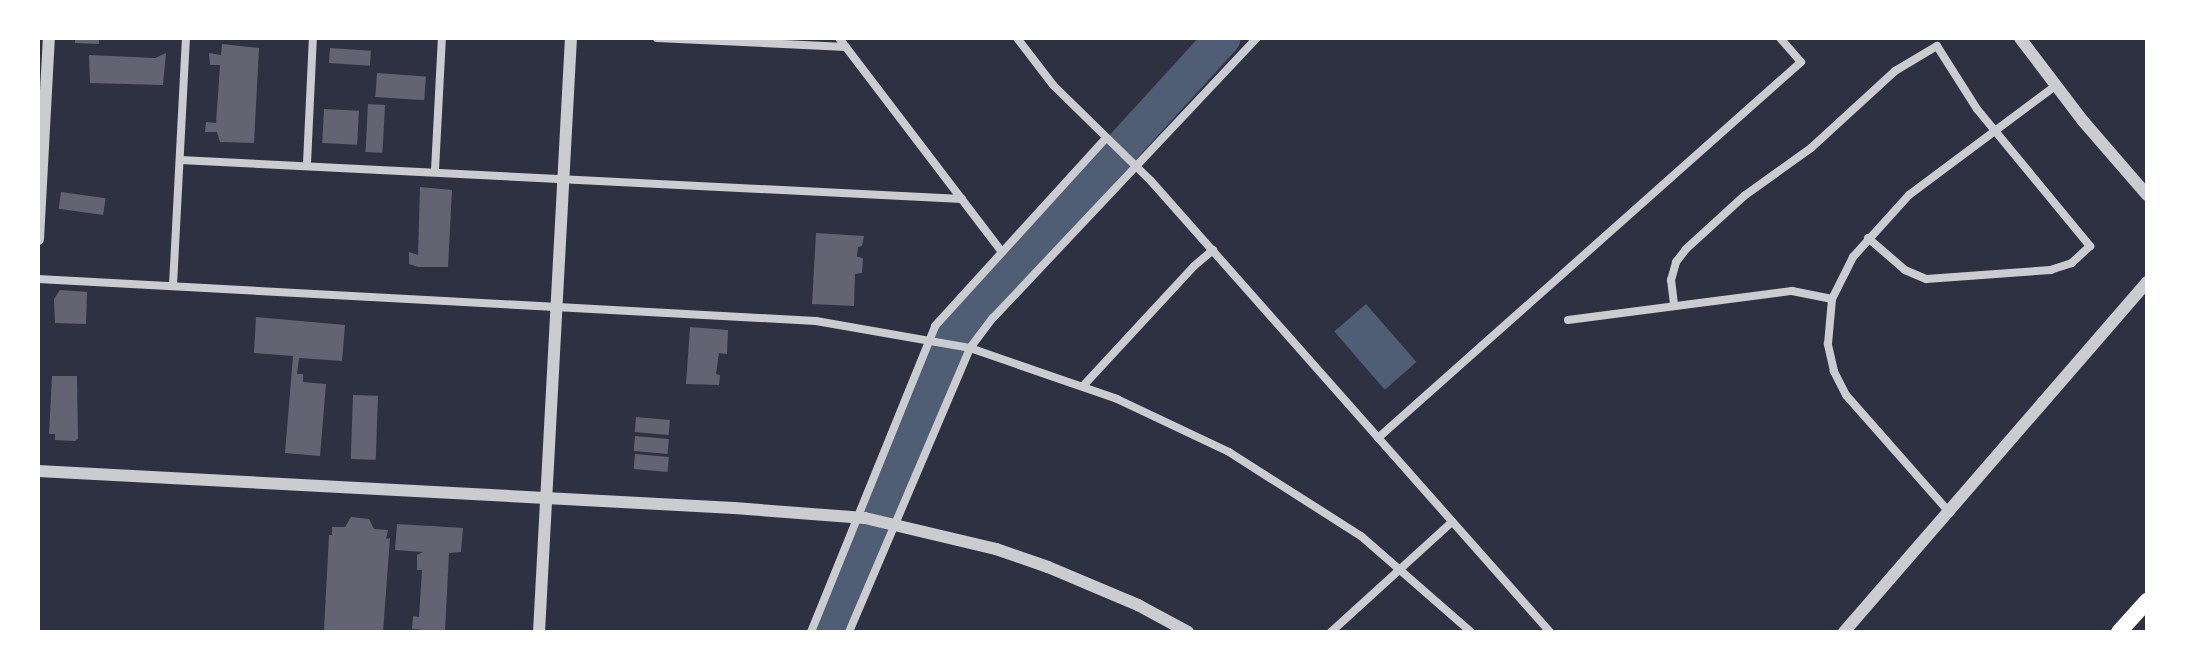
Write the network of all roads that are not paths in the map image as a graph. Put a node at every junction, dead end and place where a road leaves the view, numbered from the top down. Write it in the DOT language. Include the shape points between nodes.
graph roads {
  1 [pos="49,38"];
  2 [pos="186,38"];
  3 [pos="313,38"];
  4 [pos="442,38"];
  5 [pos="571,38"];
  6 [pos="657,38"];
  7 [pos="839,38"];
  8 [pos="1017,38"];
  9 [pos="1257,38"];
  10 [pos="1780,38"];
  11 [pos="2020,38"];
  12 [pos="846,47"];
  13 [pos="2055,86"];
  14 [pos="1994,131"];
  15 [pos="1108,141"];
  16 [pos="180,160"];
  17 [pos="1132,162"];
  18 [pos="307,163"];
  19 [pos="435,170"];
  20 [pos="564,178"];
  21 [pos="2147,195"];
  22 [pos="962,199"];
  23 [pos="1868,238"];
  24 [pos="38,239"];
  25 [pos="1213,250"];
  26 [pos="1002,252"];
  27 [pos="38,279"];
  28 [pos="2147,282"];
  29 [pos="173,285"];
  30 [pos="1832,299"];
  31 [pos="558,304"];
  32 [pos="1674,304"];
  33 [pos="1568,320"];
  34 [pos="929,340"];
  35 [pos="970,348"];
  36 [pos="1083,386"];
  37 [pos="1378,438"];
  38 [pos="38,471"];
  39 [pos="546,499"];
  40 [pos="1951,513"];
  41 [pos="862,518"];
  42 [pos="890,522"];
  43 [pos="1452,522"];
  44 [pos="1401,570"];
  45 [pos="2147,601"];
  46 [pos="539,632"];
  47 [pos="811,632"];
  48 [pos="849,632"];
  49 [pos="1188,632"];
  50 [pos="1331,632"];
  51 [pos="1471,632"];
  52 [pos="1550,632"];
  53 [pos="1844,632"];
  54 [pos="2119,632"];
  1 -- 24 [label="street"];
  2 -- 16 [label="street"];
  3 -- 18 [label="street"];
  4 -- 19 [label="street"];
  5 -- 20 [label="street"];
  6 -- 12 [label="street"];
  7 -- 12 [label="street"];
  8 -- 15 [label="street" via="1053,85"];
  9 -- 17 [label="street"];
  10 -- 37 [label="street" via="1801,62"];
  11 -- 13 [label="street"];
  12 -- 22 [label="street"];
  13 -- 14 [label="street"];
  13 -- 21 [label="street"];
  14 -- 23 [label="street" via="1909,195"];
  14 -- 23 [label="street" via="2090,246 2072,263 2051,270 1926,279 1905,270"];
  14 -- 32 [label="street" via="1937,46 1895,71 1811,148 1744,196 1686,249 1671,280"];
  15 -- 17 [label="street"];
  15 -- 26 [label="street"];
  16 -- 18 [label="street"];
  16 -- 29 [label="street"];
  17 -- 25 [label="street"];
  17 -- 35 [label="street"];
  18 -- 19 [label="street"];
  19 -- 20 [label="street"];
  20 -- 22 [label="street"];
  20 -- 31 [label="street"];
  22 -- 26 [label="street"];
  23 -- 30 [label="street"];
  25 -- 36 [label="street"];
  25 -- 37 [label="street"];
  26 -- 34 [label="street" via="935,326"];
  27 -- 29 [label="street"];
  28 -- 40 [label="street"];
  29 -- 31 [label="street"];
  30 -- 32 [label="street" via="1792,291"];
  30 -- 40 [label="street" via="1828,344 1846,395"];
  31 -- 34 [label="street" via="816,321"];
  31 -- 39 [label="street"];
  32 -- 33 [label="street"];
  34 -- 35 [label="street"];
  34 -- 41 [label="street"];
  35 -- 36 [label="street"];
  35 -- 42 [label="street"];
  36 -- 44 [label="street" via="1168,420 1229,452 1361,536"];
  37 -- 43 [label="street"];
  38 -- 39 [label="street"];
  39 -- 41 [label="street"];
  39 -- 46 [label="street"];
  40 -- 53 [label="street"];
  41 -- 42 [label="street"];
  41 -- 47 [label="street"];
  42 -- 48 [label="street"];
  42 -- 49 [label="street" via="1060,571"];
  43 -- 44 [label="street"];
  43 -- 52 [label="street"];
  44 -- 50 [label="street"];
  44 -- 51 [label="street"];
  45 -- 54 [label="main road"];
}
